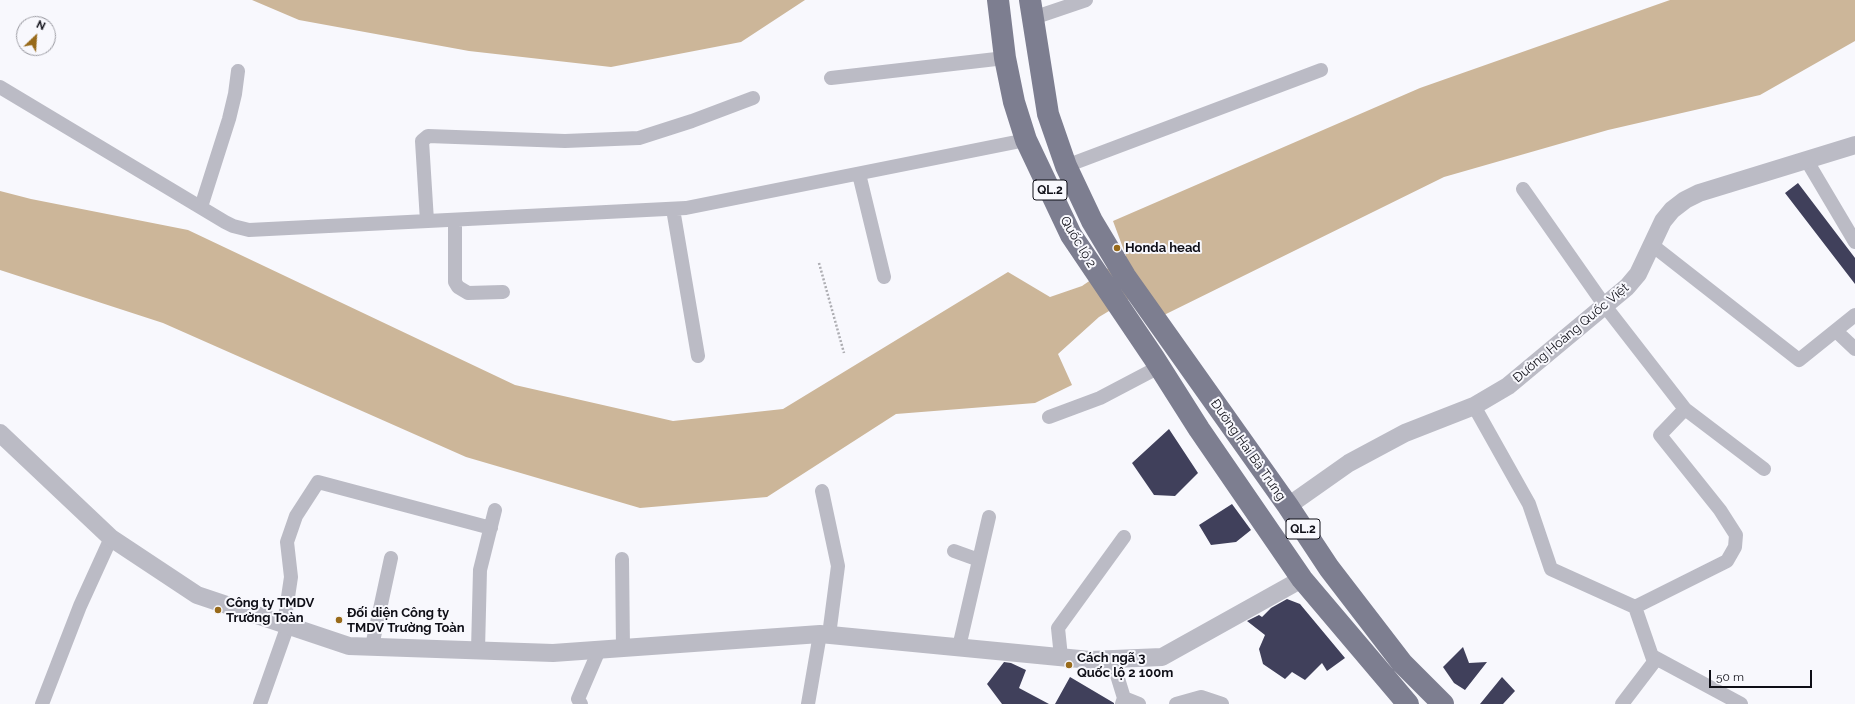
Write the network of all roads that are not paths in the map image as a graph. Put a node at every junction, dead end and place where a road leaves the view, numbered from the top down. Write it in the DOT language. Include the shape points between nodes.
graph roads {
  1 [pos="998,0"];
  2 [pos="1086,0"];
  3 [pos="1031,9"];
  4 [pos="1006,58"];
  5 [pos="1321,70"];
  6 [pos="238,71"];
  7 [pos="831,78"];
  8 [pos="0,87"];
  9 [pos="753,98"];
  10 [pos="1026,140"];
  11 [pos="1855,145"];
  12 [pos="1807,161"];
  13 [pos="1066,166"];
  14 [pos="859,174"];
  15 [pos="1523,189"];
  16 [pos="201,207"];
  17 [pos="673,209"];
  18 [pos="455,220"];
  19 [pos="427,221"];
  20 [pos="1855,242"];
  21 [pos="1652,245"];
  22 [pos="884,277"];
  23 [pos="503,292"];
  24 [pos="1606,306"];
  25 [pos="1855,316"];
  26 [pos="1836,330"];
  27 [pos="1174,346"];
  28 [pos="1855,349"];
  29 [pos="698,356"];
  30 [pos="1157,362"];
  31 [pos="1474,406"];
  32 [pos="1685,409"];
  33 [pos="1049,416"];
  34 [pos="0,433"];
  35 [pos="1764,469"];
  36 [pos="822,490"];
  37 [pos="1288,506"];
  38 [pos="495,510"];
  39 [pos="989,517"];
  40 [pos="491,528"];
  41 [pos="1124,537"];
  42 [pos="111,538"];
  43 [pos="954,551"];
  44 [pos="391,558"];
  45 [pos="622,559"];
  46 [pos="979,560"];
  47 [pos="1302,579"];
  48 [pos="1635,607"];
  49 [pos="286,625"];
  50 [pos="824,634"];
  51 [pos="372,646"];
  52 [pos="959,647"];
  53 [pos="623,648"];
  54 [pos="478,650"];
  55 [pos="599,650"];
  56 [pos="1652,656"];
  57 [pos="1061,657"];
  58 [pos="1112,659"];
  59 [pos="1123,701"];
  60 [pos="42,704"];
  61 [pos="260,704"];
  62 [pos="581,704"];
  63 [pos="808,704"];
  64 [pos="1139,704"];
  65 [pos="1176,704"];
  66 [pos="1222,704"];
  67 [pos="1408,704"];
  68 [pos="1443,704"];
  69 [pos="1622,704"];
  70 [pos="1741,704"];
  1 -- 4 [label="highway, Quốc lộ 2 / QL.2"];
  2 -- 3 [label="street"];
  3 -- 13 [label="highway, Quốc lộ 2 / QL.2" via="1048,114"];
  4 -- 7 [label="street"];
  4 -- 10 [label="highway, Quốc lộ 2 / QL.2" via="1014,102"];
  5 -- 13 [label="street"];
  6 -- 16 [label="street" via="227,124"];
  8 -- 16 [label="street"];
  9 -- 19 [label="street" via="639,138 565,140 428,136 422,141"];
  10 -- 14 [label="street"];
  10 -- 30 [label="highway, Quốc lộ 2 / QL.2" via="1071,235"];
  11 -- 12 [label="street, Đường Hoàng Quốc Việt"];
  12 -- 20 [label="street"];
  12 -- 21 [label="street, Đường Hoàng Quốc Việt" via="1699,193 1685,200 1663,221"];
  13 -- 27 [label="highway, Quốc lộ 2 / QL.2" via="1095,227 1125,276"];
  14 -- 17 [label="street"];
  14 -- 22 [label="street"];
  15 -- 24 [label="street"];
  16 -- 19 [label="street" via="233,226 249,230"];
  17 -- 18 [label="street"];
  17 -- 29 [label="street"];
  18 -- 19 [label="street"];
  18 -- 23 [label="street" via="455,282 458,287 468,293"];
  21 -- 24 [label="street, Đường Hoàng Quốc Việt" via="1638,274 1628,287"];
  21 -- 26 [label="street" via="1799,360"];
  24 -- 31 [label="street, Đường Hoàng Quốc Việt" via="1508,386"];
  24 -- 32 [label="street"];
  25 -- 26 [label="street"];
  26 -- 28 [label="street"];
  27 -- 37 [label="highway, Đường Hai Bà Trưng / QL.2"];
  30 -- 33 [label="street" via="1100,398"];
  30 -- 47 [label="highway, QL.2" via="1199,429"];
  31 -- 37 [label="street, Đường Hoàng Quốc Việt" via="1405,433 1349,463"];
  31 -- 48 [label="street" via="1529,504 1551,569"];
  32 -- 35 [label="street"];
  32 -- 48 [label="street" via="1660,435 1720,510 1736,535 1735,547 1727,561"];
  34 -- 42 [label="street"];
  36 -- 50 [label="street" via="838,566"];
  37 -- 68 [label="highway, Đường Hai Bà Trưng / QL.2" via="1329,568 1402,663"];
  38 -- 40 [label="street"];
  39 -- 46 [label="street"];
  40 -- 49 [label="street" via="318,482 296,516 287,542 291,577"];
  40 -- 54 [label="street" via="480,570"];
  41 -- 57 [label="street" via="1058,628"];
  42 -- 49 [label="street" via="197,595"];
  42 -- 60 [label="street" via="80,606"];
  43 -- 46 [label="street"];
  44 -- 51 [label="street"];
  45 -- 53 [label="street"];
  46 -- 52 [label="street"];
  47 -- 58 [label="street" via="1162,657"];
  47 -- 67 [label="highway, QL.2"];
  48 -- 56 [label="street"];
  49 -- 51 [label="street" via="349,646"];
  49 -- 61 [label="street"];
  50 -- 52 [label="street"];
  50 -- 53 [label="street"];
  50 -- 63 [label="street"];
  51 -- 54 [label="street"];
  52 -- 57 [label="street"];
  53 -- 55 [label="street"];
  54 -- 55 [label="street" via="553,653"];
  55 -- 62 [label="street" via="578,699"];
  56 -- 69 [label="street" via="1654,662"];
  56 -- 70 [label="street"];
  57 -- 58 [label="street"];
  58 -- 59 [label="street"];
  59 -- 64 [label="street"];
  65 -- 66 [label="street" via="1201,697"];
}
